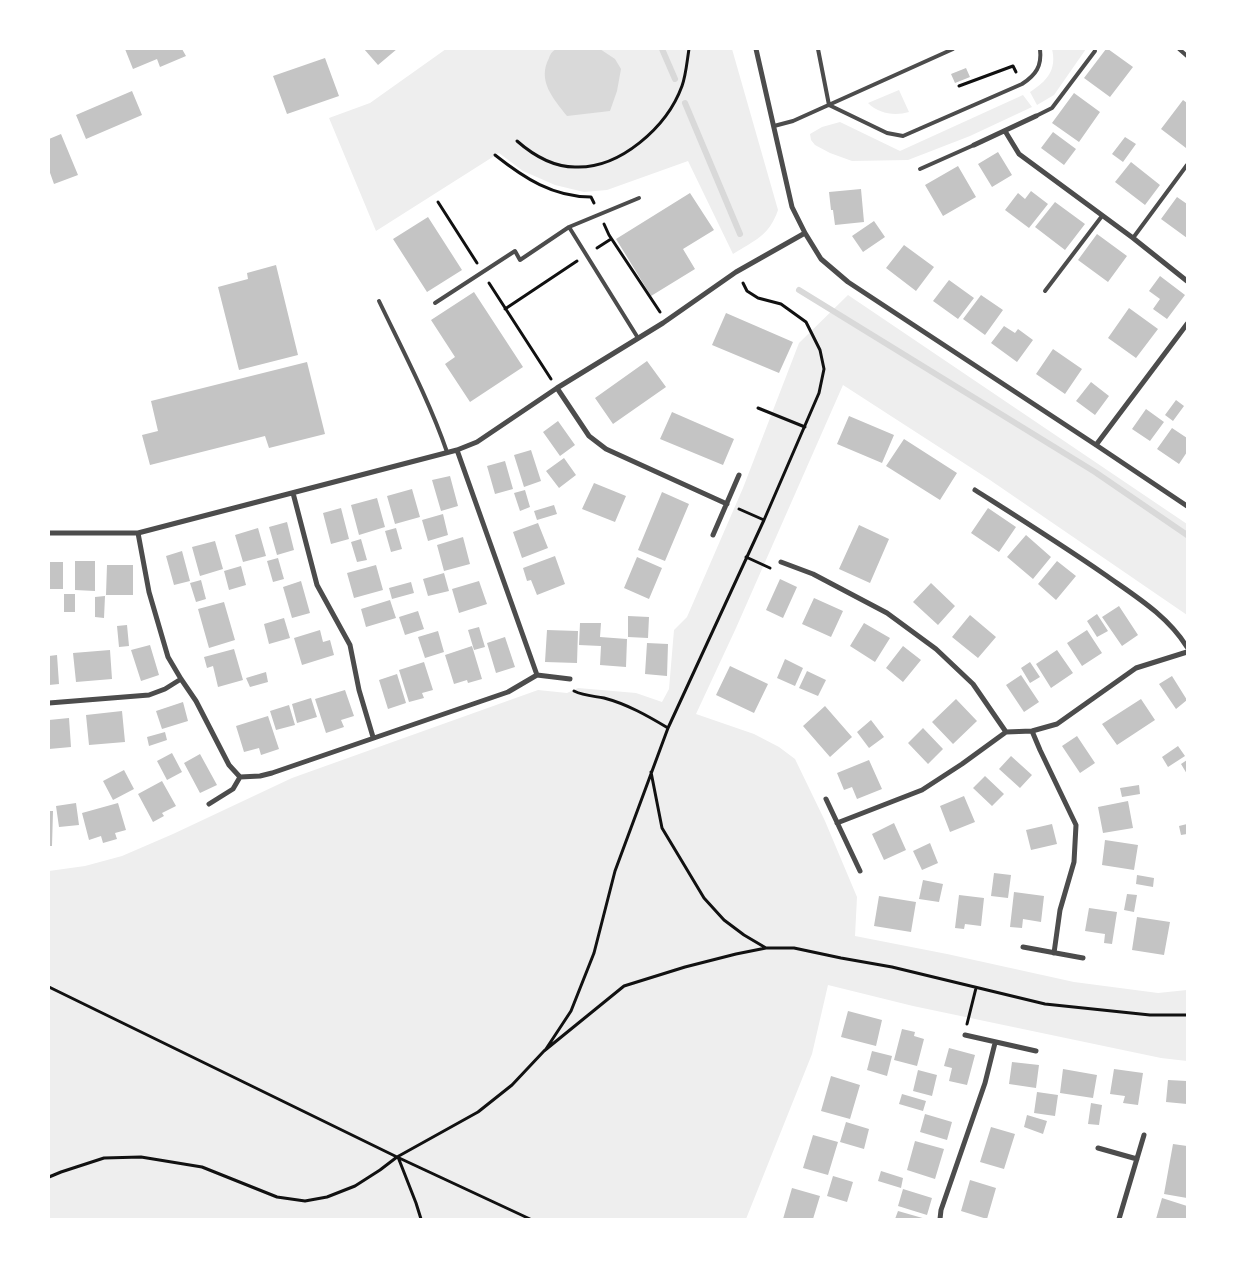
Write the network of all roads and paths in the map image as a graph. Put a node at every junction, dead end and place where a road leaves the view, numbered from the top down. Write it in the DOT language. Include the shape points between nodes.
graph roads {
  1 [pos="689,49"];
  2 [pos="756,49"];
  3 [pos="818,49"];
  4 [pos="953,49"];
  5 [pos="1040,49"];
  6 [pos="1179,49"];
  7 [pos="1094,51"];
  8 [pos="1187,56"];
  9 [pos="829,105"];
  10 [pos="1036,116"];
  11 [pos="774,126"];
  12 [pos="1006,130"];
  13 [pos="517,141"];
  14 [pos="974,145"];
  15 [pos="1187,165"];
  16 [pos="920,169"];
  17 [pos="639,198"];
  18 [pos="438,202"];
  19 [pos="1102,216"];
  20 [pos="569,227"];
  21 [pos="805,233"];
  22 [pos="1133,238"];
  23 [pos="611,239"];
  24 [pos="587,255"];
  25 [pos="483,272"];
  26 [pos="736,272"];
  27 [pos="1187,281"];
  28 [pos="1045,291"];
  29 [pos="378,301"];
  30 [pos="435,303"];
  31 [pos="505,309"];
  32 [pos="1187,324"];
  33 [pos="638,338"];
  34 [pos="557,388"];
  35 [pos="758,408"];
  36 [pos="804,427"];
  37 [pos="1096,444"];
  38 [pos="457,450"];
  39 [pos="447,452"];
  40 [pos="739,475"];
  41 [pos="975,490"];
  42 [pos="293,493"];
  43 [pos="727,504"];
  44 [pos="1187,506"];
  45 [pos="764,520"];
  46 [pos="138,532"];
  47 [pos="49,533"];
  48 [pos="713,535"];
  49 [pos="746,557"];
  50 [pos="781,562"];
  51 [pos="1187,647"];
  52 [pos="1187,652"];
  53 [pos="537,675"];
  54 [pos="180,679"];
  55 [pos="570,679"];
  56 [pos="572,691"];
  57 [pos="49,703"];
  58 [pos="668,728"];
  59 [pos="1032,731"];
  60 [pos="1006,732"];
  61 [pos="373,737"];
  62 [pos="651,771"];
  63 [pos="240,776"];
  64 [pos="826,799"];
  65 [pos="210,804"];
  66 [pos="837,823"];
  67 [pos="860,871"];
  68 [pos="1023,947"];
  69 [pos="766,948"];
  70 [pos="1054,953"];
  71 [pos="1083,958"];
  72 [pos="49,987"];
  73 [pos="976,988"];
  74 [pos="1187,1015"];
  75 [pos="964,1035"];
  76 [pos="995,1043"];
  77 [pos="1036,1051"];
  78 [pos="544,1052"];
  79 [pos="1144,1135"];
  80 [pos="1098,1148"];
  81 [pos="398,1156"];
  82 [pos="1137,1159"];
  83 [pos="49,1177"];
  84 [pos="421,1219"];
  85 [pos="530,1219"];
  86 [pos="940,1219"];
  87 [pos="1119,1219"];
  1 -- 13 [label="path" via="682,85 668,113 642,141 610,160 576,167 558,164 539,157"];
  2 -- 11 [label="street"];
  3 -- 9 [label="lane"];
  4 -- 9 [label="lane"];
  5 -- 9 [label="lane" via="1042,60 1033,77 1022,84 903,136 887,134"];
  6 -- 8 [label="lane"];
  7 -- 10 [label="lane" via="1052,108"];
  9 -- 11 [label="lane"];
  10 -- 12 [label="street"];
  11 -- 21 [label="street" via="792,207"];
  12 -- 14 [label="street"];
  12 -- 19 [label="street" via="1019,154"];
  14 -- 16 [label="lane"];
  15 -- 22 [label="lane"];
  17 -- 20 [label="lane"];
  18 -- 25 [label="path"];
  19 -- 22 [label="street"];
  19 -- 28 [label="lane"];
  20 -- 24 [label="lane"];
  20 -- 25 [label="lane" via="520,260 515,251"];
  21 -- 26 [label="street"];
  21 -- 37 [label="street" via="821,259 848,282"];
  22 -- 27 [label="street"];
  23 -- 24 [label="path"];
  24 -- 31 [label="path"];
  24 -- 33 [label="lane"];
  25 -- 30 [label="lane"];
  25 -- 31 [label="path"];
  26 -- 33 [label="street"];
  26 -- 36 [label="path" via="747,291 796,313 813,334 824,369 819,393"];
  29 -- 39 [label="lane" via="428,402"];
  31 -- 34 [label="path"];
  32 -- 37 [label="street"];
  33 -- 34 [label="street"];
  34 -- 38 [label="street" via="477,442"];
  34 -- 43 [label="street" via="589,436 606,449"];
  35 -- 36 [label="path"];
  36 -- 45 [label="path"];
  37 -- 44 [label="street"];
  38 -- 39 [label="street"];
  38 -- 53 [label="street"];
  39 -- 42 [label="street"];
  40 -- 43 [label="street"];
  41 -- 51 [label="street" via="1153,608 1178,632"];
  42 -- 46 [label="street"];
  42 -- 61 [label="street" via="317,585 350,644"];
  43 -- 45 [label="path"];
  43 -- 48 [label="street"];
  45 -- 49 [label="path"];
  46 -- 47 [label="street"];
  46 -- 54 [label="street" via="149,592 168,657"];
  49 -- 50 [label="path" via="772,568"];
  49 -- 58 [label="path"];
  50 -- 60 [label="street" via="813,574 887,612 936,649 973,684"];
  52 -- 59 [label="street" via="1136,668 1057,724"];
  53 -- 55 [label="street"];
  53 -- 61 [label="street" via="508,692"];
  54 -- 57 [label="street" via="149,695"];
  54 -- 63 [label="street" via="196,701 229,765"];
  56 -- 58 [label="path" via="604,698 648,715"];
  58 -- 62 [label="path"];
  59 -- 60 [label="street"];
  59 -- 70 [label="street" via="1076,825 1074,862 1060,910"];
  60 -- 66 [label="street" via="922,790"];
  61 -- 63 [label="street" via="272,773"];
  62 -- 69 [label="path" via="662,828 704,898 724,920"];
  62 -- 78 [label="path" via="616,870 594,953 571,1010"];
  63 -- 65 [label="street" via="233,789"];
  64 -- 66 [label="street"];
  66 -- 67 [label="street"];
  68 -- 70 [label="street"];
  69 -- 73 [label="path" via="794,948"];
  69 -- 78 [label="path" via="685,967 624,986"];
  70 -- 71 [label="street"];
  72 -- 81 [label="path"];
  73 -- 74 [label="path" via="1045,1004 1150,1015"];
  73 -- 75 [label="path"];
  75 -- 76 [label="street"];
  76 -- 77 [label="street"];
  76 -- 86 [label="street"];
  78 -- 81 [label="path" via="512,1085 478,1112"];
  79 -- 82 [label="street"];
  80 -- 82 [label="street"];
  81 -- 83 [label="path" via="354,1186 327,1197 305,1201 277,1197 202,1167 140,1157 104,1158"];
  81 -- 84 [label="path"];
  81 -- 85 [label="path"];
  82 -- 87 [label="street"];
}
